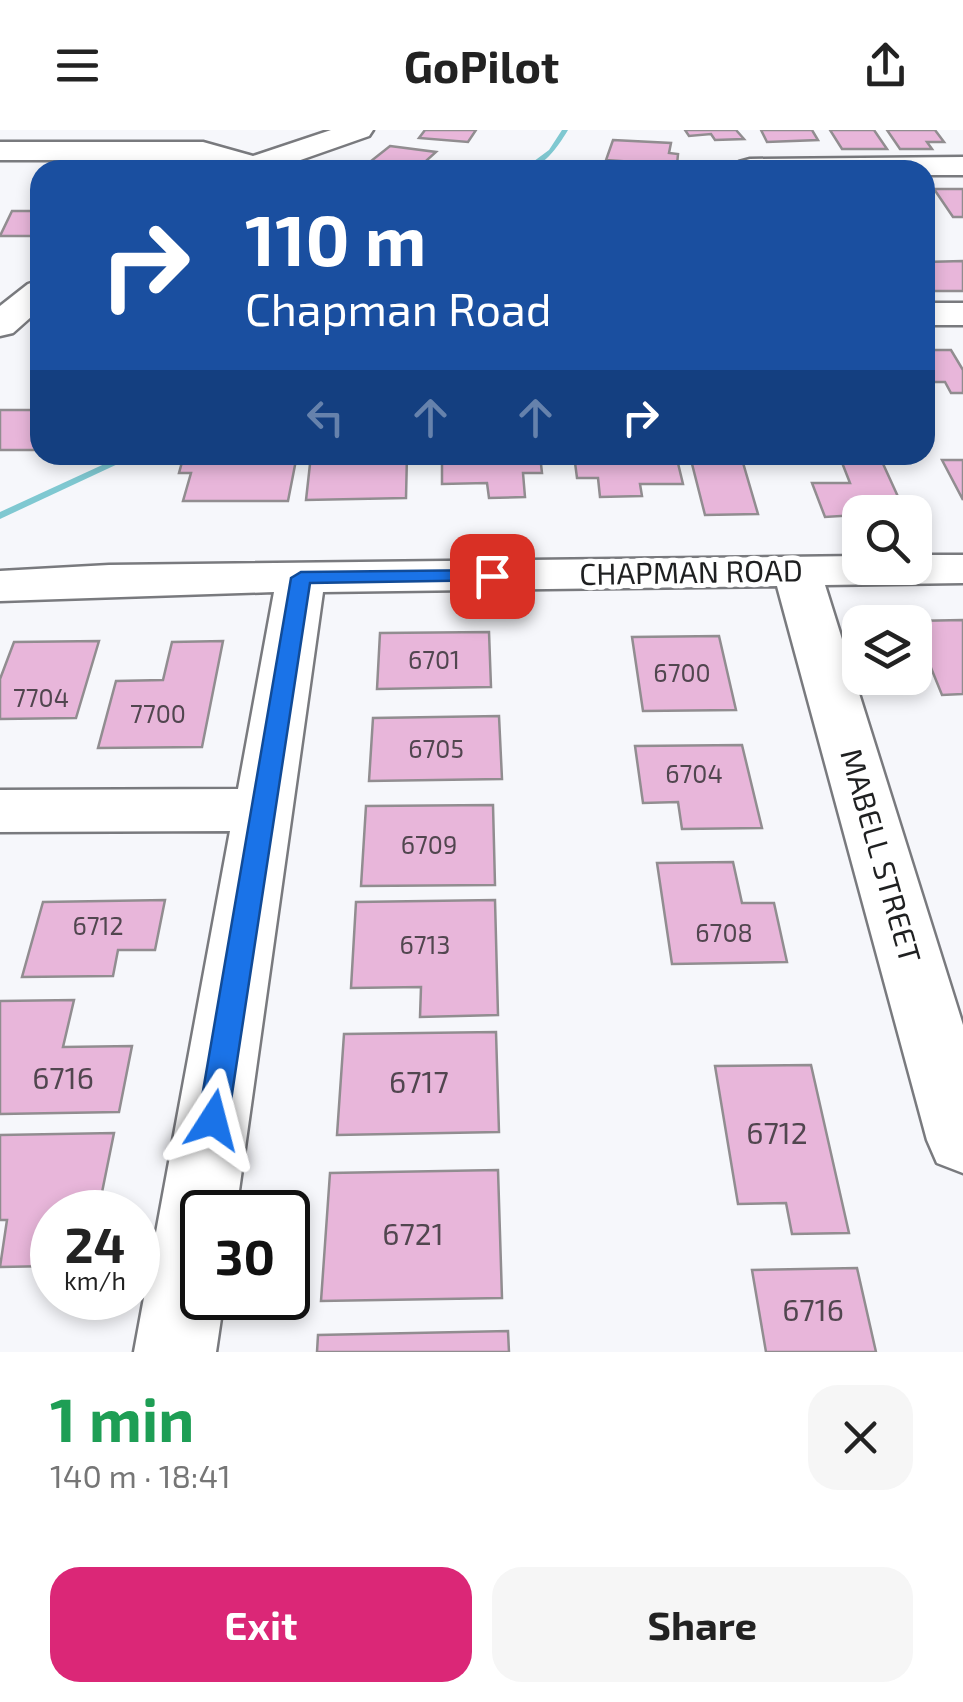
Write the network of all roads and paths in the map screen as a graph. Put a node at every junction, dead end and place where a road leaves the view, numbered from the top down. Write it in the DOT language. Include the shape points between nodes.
graph roads {
  1 [pos="360,130"];
  2 [pos="0,151"];
  3 [pos="227,160"];
  4 [pos="272,160"];
  5 [pos="935,166"];
  6 [pos="963,166"];
  7 [pos="935,314"];
  8 [pos="963,314"];
  9 [pos="963,569"];
  10 [pos="796,572"];
  11 [pos="301,578"];
  12 [pos="0,586"];
  13 [pos="263,810"];
  14 [pos="0,811"];
  15 [pos="963,1140"];
  16 [pos="175,1352"];
  1 -- 4 [label="street"];
  2 -- 3 [label="street" via="169,149"];
  5 -- 6 [label="street"];
  7 -- 8 [label="street"];
  9 -- 10 [label="street, CHAPMAN ROAD"];
  10 -- 11 [label="street, CHAPMAN ROAD"];
  10 -- 15 [label="street, MABELL STREET"];
  11 -- 12 [label="street, CHAPMAN ROAD"];
  11 -- 13 [label="street"];
  13 -- 14 [label="street"];
  13 -- 16 [label="street"];
}
